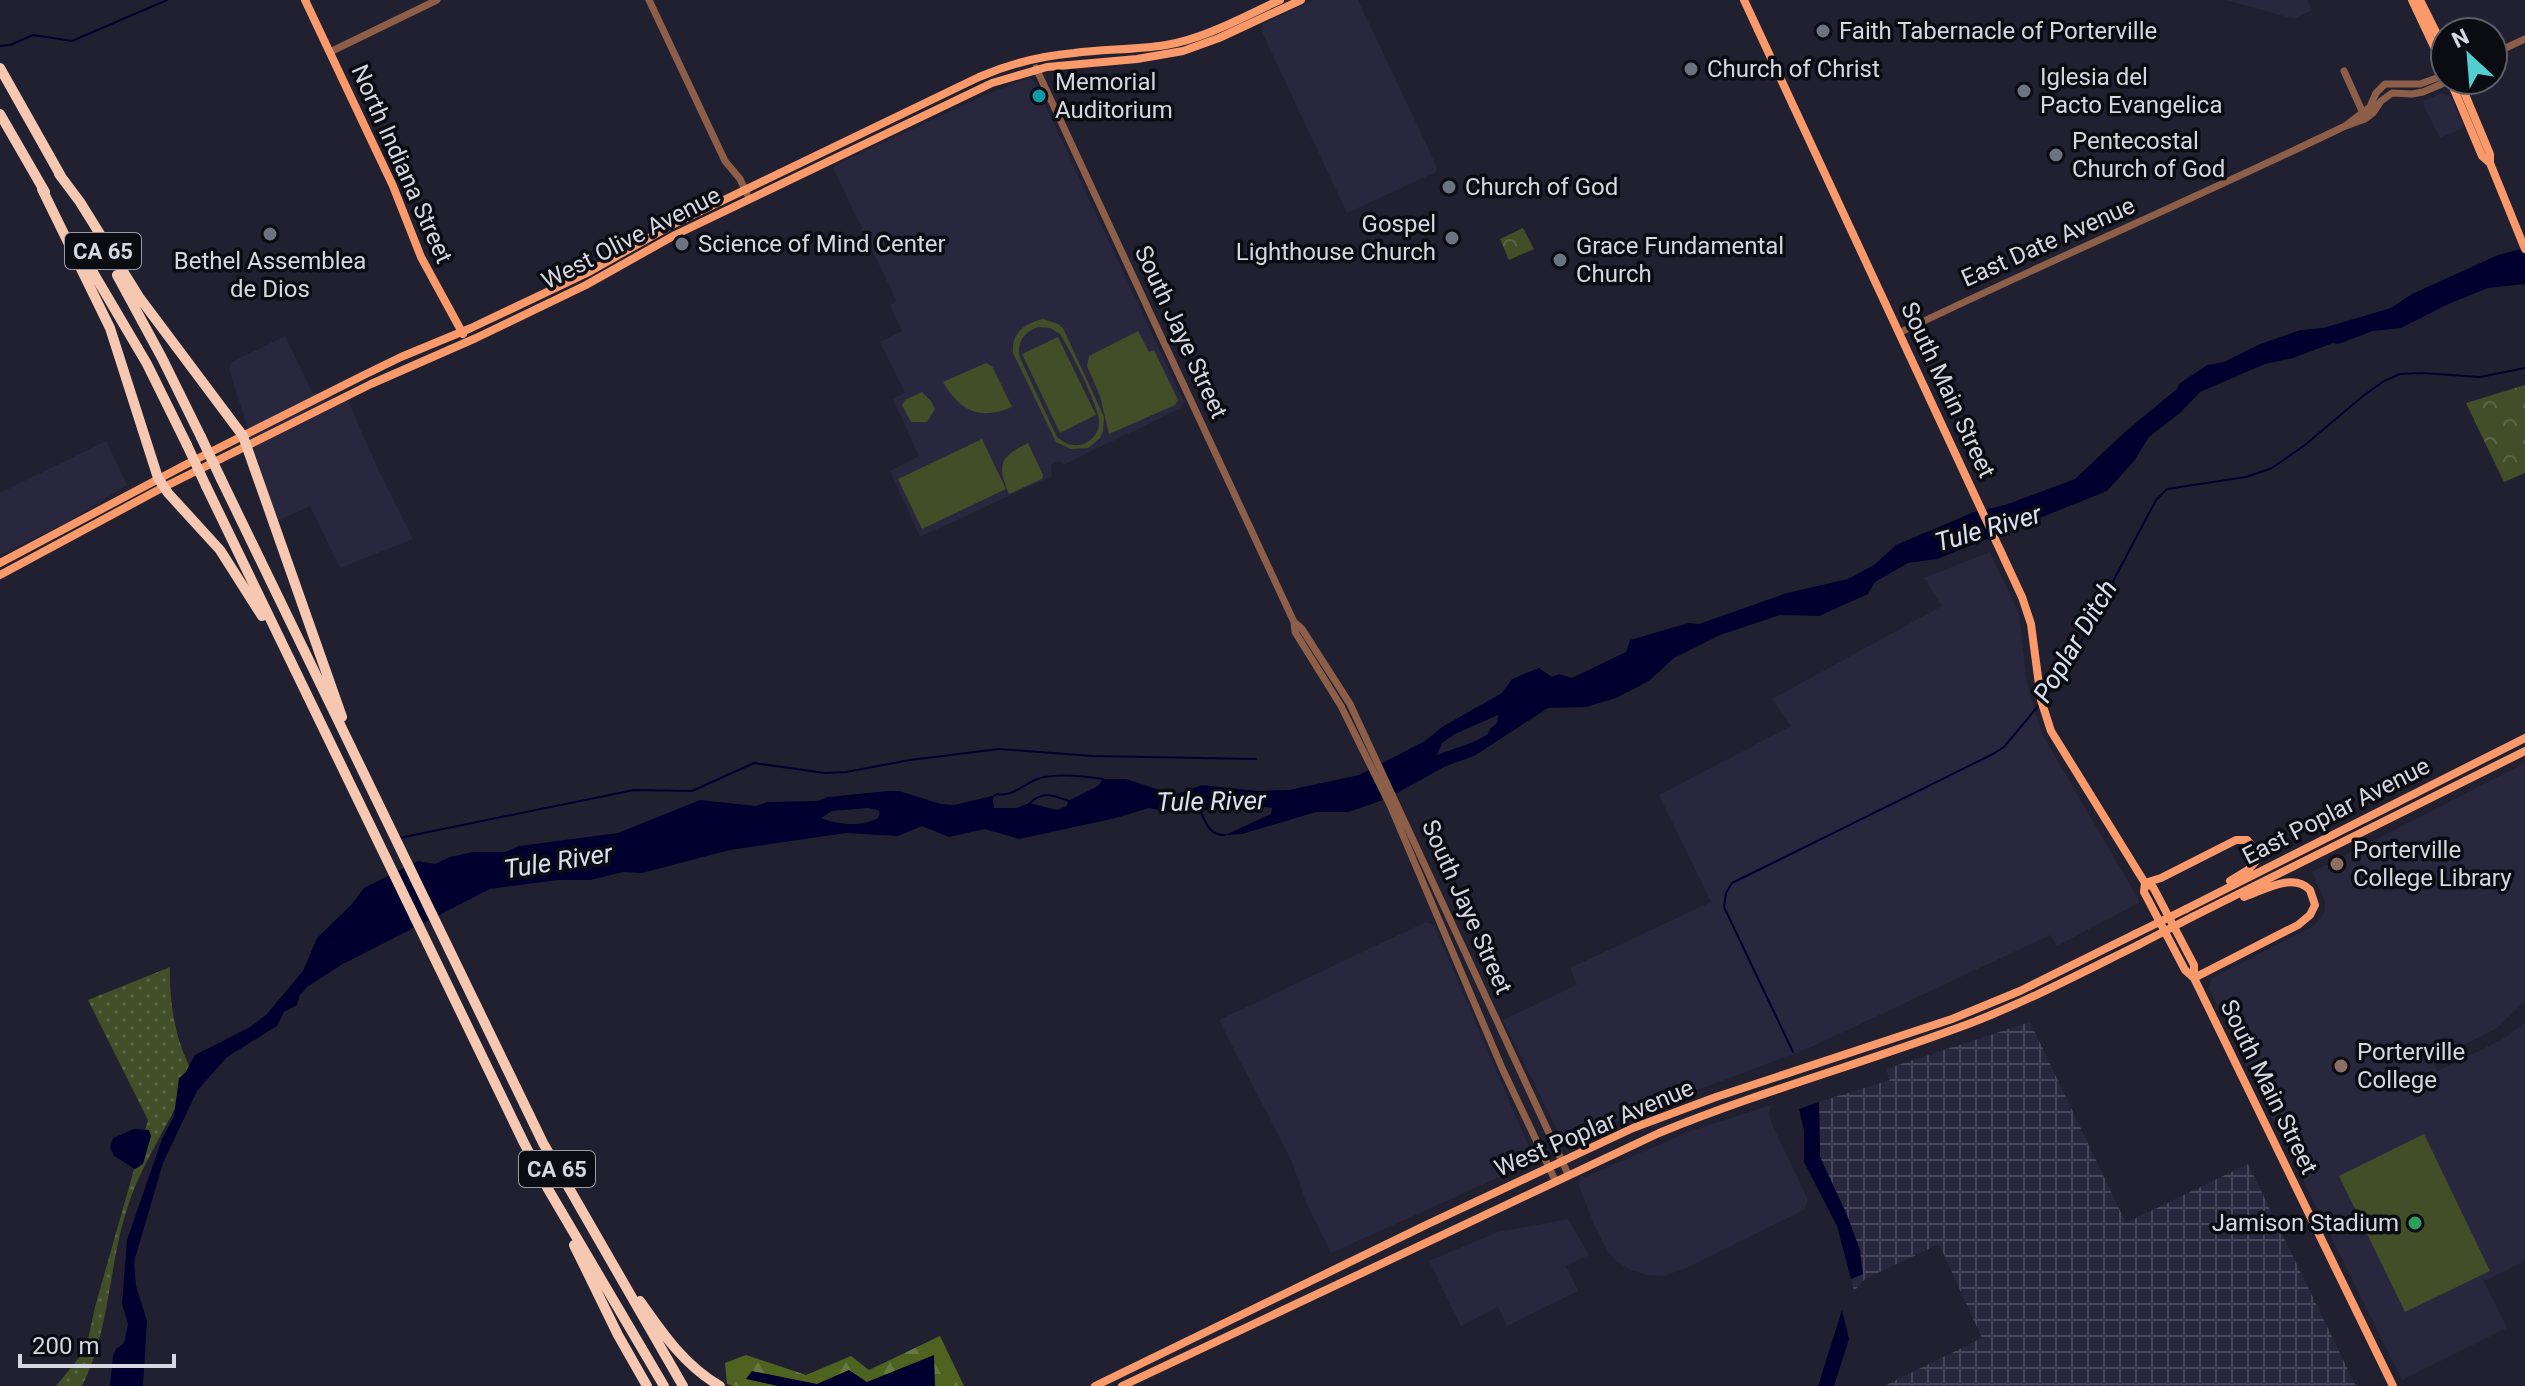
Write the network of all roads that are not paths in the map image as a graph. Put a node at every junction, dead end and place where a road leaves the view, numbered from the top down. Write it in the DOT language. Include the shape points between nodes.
graph roads {
  1 [pos="305,0"];
  2 [pos="437,0"];
  3 [pos="649,0"];
  4 [pos="1280,0"];
  5 [pos="1744,0"];
  6 [pos="2412,0"];
  7 [pos="2420,0"];
  8 [pos="1296,1"];
  9 [pos="2429,18"];
  10 [pos="2429,35"];
  11 [pos="330,52"];
  12 [pos="1032,59"];
  13 [pos="0,68"];
  14 [pos="1037,69"];
  15 [pos="2344,71"];
  16 [pos="982,76"];
  17 [pos="2429,82"];
  18 [pos="2429,87"];
  19 [pos="2457,96"];
  20 [pos="937,109"];
  21 [pos="2363,113"];
  22 [pos="0,114"];
  23 [pos="2343,127"];
  24 [pos="59,174"];
  25 [pos="42,189"];
  26 [pos="745,190"];
  27 [pos="750,200"];
  28 [pos="2525,249"];
  29 [pos="462,332"];
  30 [pos="1899,333"];
  31 [pos="467,342"];
  32 [pos="245,441"];
  33 [pos="161,483"];
  34 [pos="105,508"];
  35 [pos="87,529"];
  36 [pos="0,563"];
  37 [pos="0,575"];
  38 [pos="306,692"];
  39 [pos="2525,738"];
  40 [pos="352,750"];
  41 [pos="2525,751"];
  42 [pos="1394,805"];
  43 [pos="2145,883"];
  44 [pos="2215,906"];
  45 [pos="2186,909"];
  46 [pos="2165,919"];
  47 [pos="2168,929"];
  48 [pos="2194,978"];
  49 [pos="1561,1161"];
  50 [pos="1548,1168"];
  51 [pos="1568,1174"];
  52 [pos="1555,1180"];
  53 [pos="548,1189"];
  54 [pos="601,1246"];
  55 [pos="649,1328"];
  56 [pos="618,1335"];
  57 [pos="641,1386"];
  58 [pos="647,1386"];
  59 [pos="664,1386"];
  60 [pos="683,1386"];
  61 [pos="690,1386"];
  62 [pos="720,1386"];
  63 [pos="1095,1386"];
  64 [pos="1122,1386"];
  65 [pos="2393,1386"];
  1 -- 11 [label="main road, North Indiana Street"];
  2 -- 11 [label="street"];
  3 -- 26 [label="street" via="725,161"];
  4 -- 12 [label="main road, West Olive Avenue" via="1173,44"];
  5 -- 30 [label="main road, South Main Street"];
  6 -- 10 [label="main road"];
  7 -- 9 [label="main road"];
  8 -- 14 [label="main road, West Olive Avenue" via="1183,51"];
  11 -- 29 [label="main road, North Indiana Street" via="421,257"];
  12 -- 14 [label="street, South Jaye Street"];
  12 -- 16 [label="main road, West Olive Avenue"];
  13 -- 24 [label="highway, CA 65"];
  14 -- 20 [label="main road, West Olive Avenue"];
  14 -- 42 [label="street, South Jaye Street" via="1294,622 1350,704"];
  15 -- 21 [label="street"];
  16 -- 20 [label="main road"];
  16 -- 26 [label="main road, West Olive Avenue"];
  17 -- 21 [label="street, East Date Avenue" via="2383,87"];
  18 -- 23 [label="street, East Date Avenue" via="2412,94 2392,93 2365,119"];
  19 -- 28 [label="main road"];
  20 -- 27 [label="main road, West Olive Avenue"];
  21 -- 23 [label="street, East Date Avenue"];
  22 -- 25 [label="highway, CA 65"];
  23 -- 30 [label="street, East Date Avenue"];
  24 -- 32 [label="highway" via="139,297"];
  24 -- 40 [label="highway, CA 65, bridge" via="142,318"];
  25 -- 33 [label="highway" via="110,328"];
  25 -- 38 [label="highway, CA 65, bridge" via="127,328"];
  26 -- 27 [label="street"];
  26 -- 29 [label="main road, West Olive Avenue"];
  27 -- 31 [label="main road, West Olive Avenue"];
  29 -- 31 [label="main road, North Indiana Street"];
  29 -- 32 [label="main road, West Olive Avenue" via="401,357"];
  30 -- 43 [label="main road, South Main Street" via="2022,597 2044,713 2056,742"];
  31 -- 32 [label="main road, West Olive Avenue"];
  32 -- 33 [label="main road, West Olive Avenue"];
  32 -- 40 [label="highway"];
  33 -- 34 [label="main road, West Olive Avenue"];
  33 -- 35 [label="main road, West Olive Avenue"];
  33 -- 38 [label="highway" via="234,569"];
  34 -- 35 [label="main road"];
  34 -- 36 [label="main road, West Olive Avenue"];
  35 -- 37 [label="main road, West Olive Avenue"];
  38 -- 53 [label="highway, CA 65"];
  39 -- 45 [label="main road, East Poplar Avenue"];
  40 -- 54 [label="highway, CA 65" via="543,1143"];
  41 -- 44 [label="main road, East Poplar Avenue"];
  42 -- 49 [label="street, South Jaye Street"];
  42 -- 50 [label="street, South Jaye Street"];
  43 -- 45 [label="main road" via="2236,840 2250,841 2256,852 2252,867"];
  43 -- 48 [label="main road, South Main Street" via="2144,892"];
  44 -- 47 [label="main road, East Poplar Avenue, bridge"];
  44 -- 48 [label="main road" via="2293,881 2307,887 2315,901 2302,922"];
  45 -- 46 [label="main road, East Poplar Avenue, bridge"];
  46 -- 49 [label="main road, West Poplar Avenue, bridge" via="1963,1015 1680,1110"];
  47 -- 51 [label="main road, West Poplar Avenue, bridge" via="1992,1015 1702,1115"];
  48 -- 65 [label="main road, South Main Street"];
  49 -- 50 [label="main road, West Poplar Avenue"];
  49 -- 51 [label="street, South Jaye Street"];
  50 -- 52 [label="street, South Jaye Street"];
  50 -- 63 [label="main road, West Poplar Avenue"];
  51 -- 52 [label="main road, West Poplar Avenue"];
  52 -- 64 [label="main road, West Poplar Avenue"];
  53 -- 56 [label="highway"];
  53 -- 59 [label="highway, CA 65"];
  54 -- 55 [label="highway, CA 65"];
  54 -- 62 [label="highway" via="681,1356"];
  55 -- 60 [label="highway, CA 65"];
  55 -- 61 [label="highway"];
  56 -- 57 [label="highway"];
  56 -- 58 [label="highway"];
}
